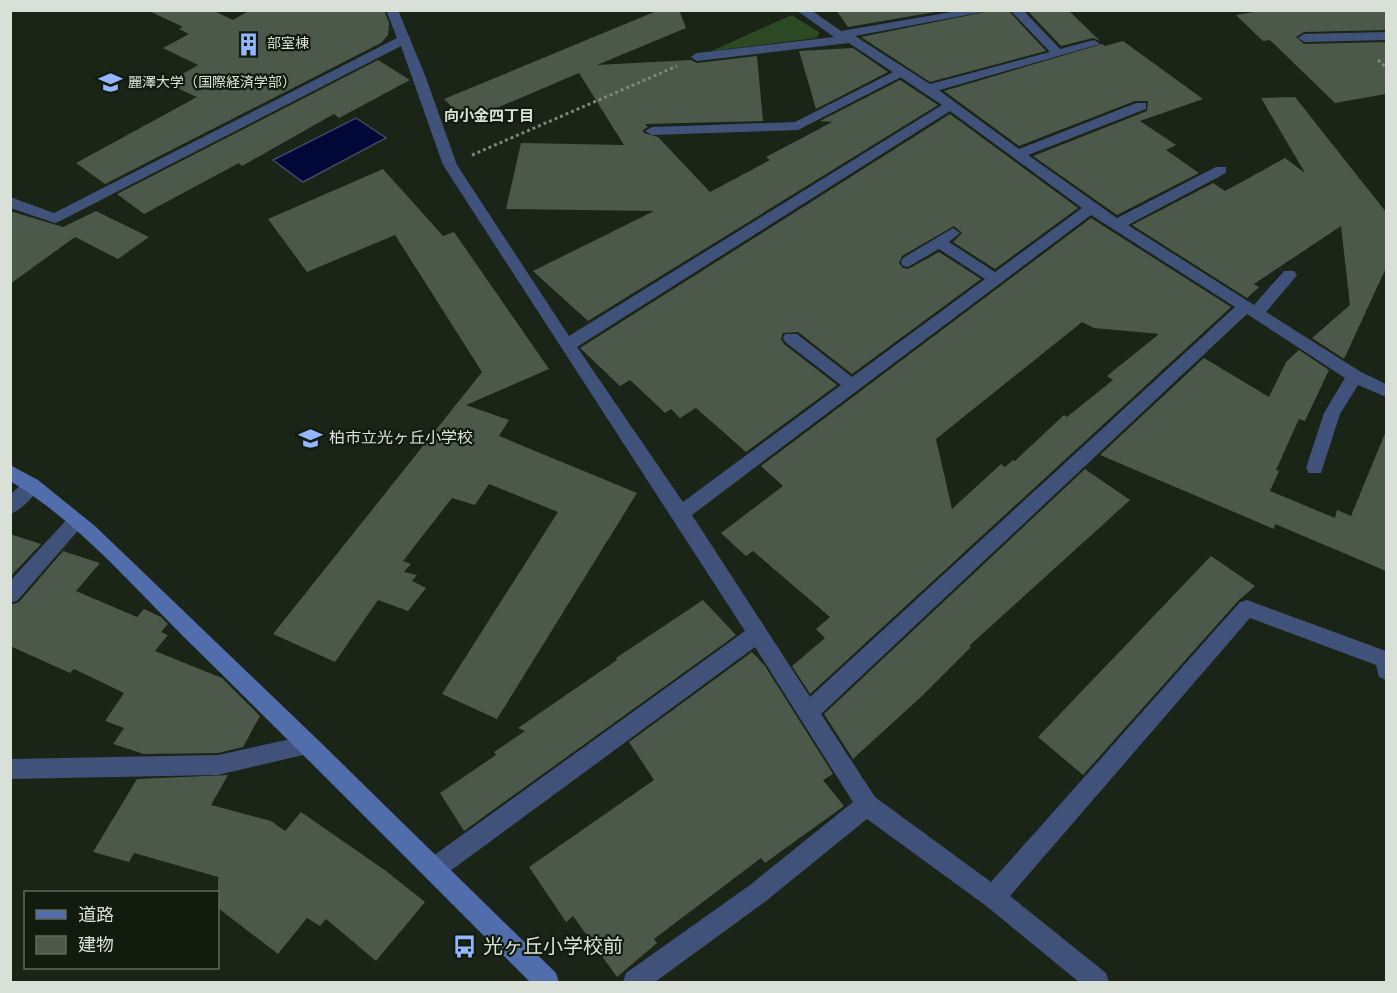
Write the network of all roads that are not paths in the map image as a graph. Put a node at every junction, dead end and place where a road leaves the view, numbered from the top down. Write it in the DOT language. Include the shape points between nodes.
graph roads {
  1 [pos="392,10"];
  2 [pos="802,10"];
  3 [pos="987,10"];
  4 [pos="1016,10"];
  5 [pos="1386,36"];
  6 [pos="1304,38"];
  7 [pos="404,39"];
  8 [pos="848,39"];
  9 [pos="1094,44"];
  10 [pos="1058,54"];
  11 [pos="697,57"];
  12 [pos="901,72"];
  13 [pos="928,89"];
  14 [pos="949,106"];
  15 [pos="1141,106"];
  16 [pos="652,130"];
  17 [pos="1017,155"];
  18 [pos="1221,170"];
  19 [pos="10,204"];
  20 [pos="1090,208"];
  21 [pos="1116,225"];
  22 [pos="953,233"];
  23 [pos="939,242"];
  24 [pos="908,262"];
  25 [pos="1289,275"];
  26 [pos="995,279"];
  27 [pos="1250,311"];
  28 [pos="791,338"];
  29 [pos="567,345"];
  30 [pos="1355,376"];
  31 [pos="853,386"];
  32 [pos="1386,391"];
  33 [pos="1315,468"];
  34 [pos="10,472"];
  35 [pos="32,485"];
  36 [pos="10,507"];
  37 [pos="681,513"];
  38 [pos="76,521"];
  39 [pos="10,595"];
  40 [pos="756,634"];
  41 [pos="1386,664"];
  42 [pos="808,712"];
  43 [pos="309,745"];
  44 [pos="10,769"];
  45 [pos="867,805"];
  46 [pos="434,869"];
  47 [pos="993,897"];
  48 [pos="547,982"];
  49 [pos="635,982"];
  50 [pos="1097,982"];
  1 -- 7 [label="street"];
  2 -- 8 [label="street"];
  3 -- 8 [label="street" via="844,34"];
  4 -- 10 [label="street"];
  5 -- 6 [label="street"];
  7 -- 19 [label="street" via="55,218"];
  7 -- 29 [label="street" via="450,165"];
  8 -- 11 [label="street"];
  8 -- 12 [label="street"];
  9 -- 10 [label="street"];
  10 -- 13 [label="street"];
  12 -- 13 [label="street"];
  12 -- 16 [label="street" via="798,126"];
  13 -- 14 [label="street"];
  14 -- 17 [label="street"];
  14 -- 29 [label="street"];
  15 -- 17 [label="street"];
  17 -- 20 [label="street"];
  18 -- 21 [label="street"];
  20 -- 21 [label="street"];
  20 -- 26 [label="street"];
  21 -- 27 [label="street"];
  22 -- 23 [label="street"];
  23 -- 24 [label="street"];
  23 -- 26 [label="street"];
  25 -- 27 [label="street"];
  26 -- 31 [label="street"];
  27 -- 30 [label="street"];
  27 -- 42 [label="street"];
  28 -- 31 [label="street"];
  29 -- 37 [label="street"];
  30 -- 32 [label="street"];
  30 -- 33 [label="street" via="1332,413"];
  31 -- 37 [label="street"];
  34 -- 35 [label="street"];
  35 -- 36 [label="street"];
  35 -- 38 [label="street"];
  37 -- 40 [label="street"];
  38 -- 39 [label="street"];
  38 -- 43 [label="street"];
  40 -- 42 [label="street"];
  40 -- 46 [label="street"];
  41 -- 47 [label="street" via="1247,608"];
  42 -- 45 [label="street"];
  43 -- 44 [label="street" via="218,765"];
  43 -- 46 [label="street"];
  45 -- 47 [label="street"];
  45 -- 49 [label="street" via="758,893"];
  46 -- 48 [label="street"];
  47 -- 50 [label="street"];
}
